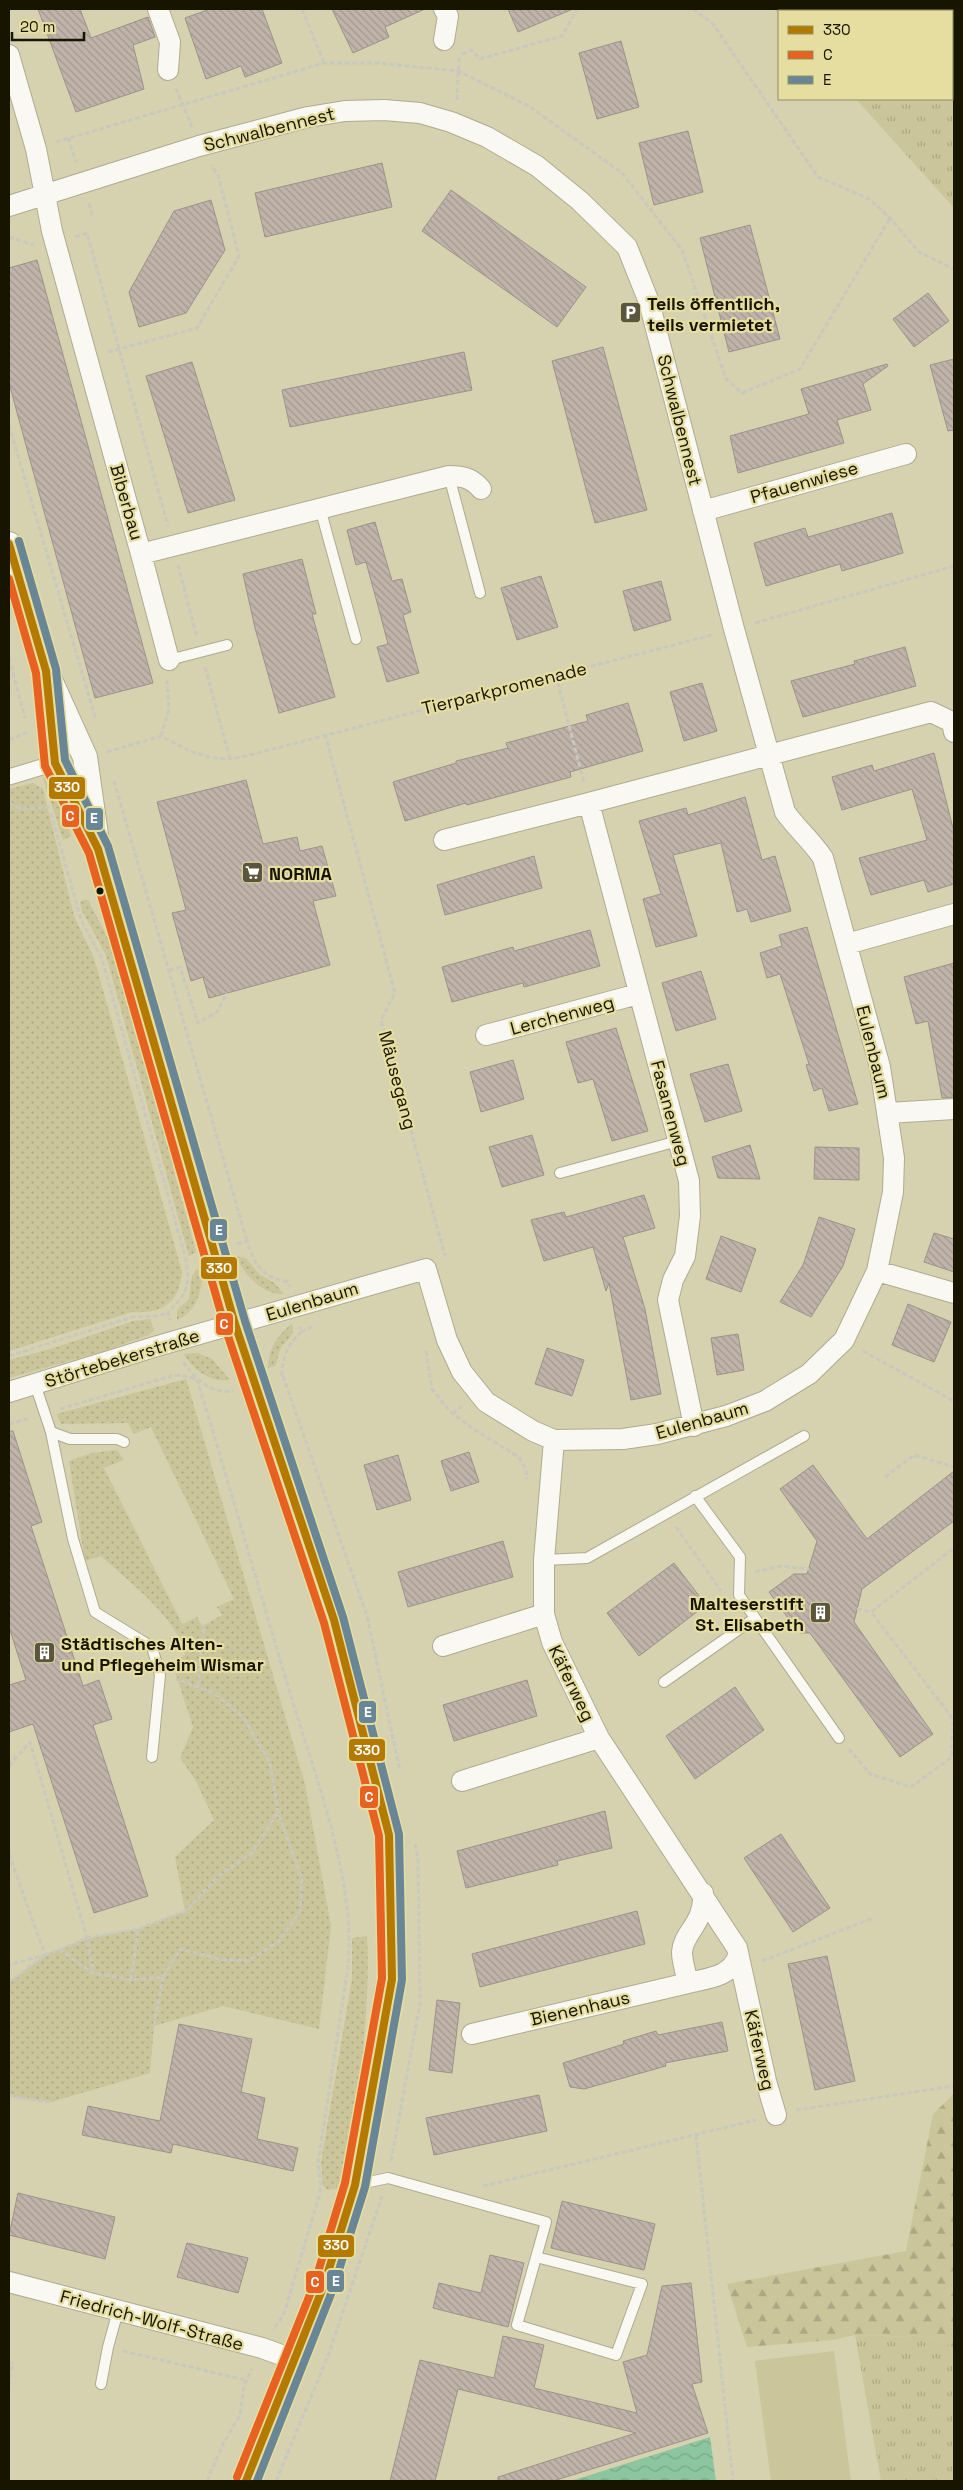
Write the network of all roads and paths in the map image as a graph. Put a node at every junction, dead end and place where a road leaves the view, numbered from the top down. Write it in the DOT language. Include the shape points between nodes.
graph roads {
  1 [pos="158,9"];
  2 [pos="302,9"];
  3 [pos="444,9"];
  4 [pos="577,9"];
  5 [pos="693,9"];
  6 [pos="444,40"];
  7 [pos="9,55"];
  8 [pos="459,55"];
  9 [pos="324,63"];
  10 [pos="168,70"];
  11 [pos="458,72"];
  12 [pos="184,104"];
  13 [pos="452,122"];
  14 [pos="199,146"];
  15 [pos="36,148"];
  16 [pos="45,195"];
  17 [pos="9,206"];
  18 [pos="890,218"];
  19 [pos="56,243"];
  20 [pos="954,269"];
  21 [pos="118,349"];
  22 [pos="86,357"];
  23 [pos="9,425"];
  24 [pos="906,454"];
  25 [pos="449,476"];
  26 [pos="481,489"];
  27 [pos="320,508"];
  28 [pos="703,511"];
  29 [pos="9,544"];
  30 [pos="173,545"];
  31 [pos="141,554"];
  32 [pos="954,566"];
  33 [pos="480,593"];
  34 [pos="734,629"];
  35 [pos="356,638"];
  36 [pos="227,644"];
  37 [pos="200,652"];
  38 [pos="9,658"];
  39 [pos="169,660"];
  40 [pos="46,671"];
  41 [pos="556,675"];
  42 [pos="98,724"];
  43 [pos="29,732"];
  44 [pos="954,732"];
  45 [pos="325,734"];
  46 [pos="161,736"];
  47 [pos="9,740"];
  48 [pos="98,750"];
  49 [pos="769,756"];
  50 [pos="230,759"];
  51 [pos="109,761"];
  52 [pos="46,766"];
  53 [pos="9,778"];
  54 [pos="114,780"];
  55 [pos="9,803"];
  56 [pos="589,803"];
  57 [pos="50,807"];
  58 [pos="444,840"];
  59 [pos="98,849"];
  60 [pos="954,914"];
  61 [pos="847,944"];
  62 [pos="169,970"];
  63 [pos="227,993"];
  64 [pos="638,994"];
  65 [pos="486,1035"];
  66 [pos="954,1109"];
  67 [pos="888,1113"];
  68 [pos="678,1142"];
  69 [pos="560,1174"];
  70 [pos="247,1241"];
  71 [pos="186,1260"];
  72 [pos="446,1261"];
  73 [pos="877,1270"];
  74 [pos="954,1293"];
  75 [pos="168,1313"];
  76 [pos="319,1322"];
  77 [pos="235,1324"];
  78 [pos="301,1332"];
  79 [pos="844,1340"];
  80 [pos="426,1349"];
  81 [pos="9,1356"];
  82 [pos="35,1384"];
  83 [pos="9,1392"];
  84 [pos="954,1401"];
  85 [pos="44,1414"];
  86 [pos="9,1424"];
  87 [pos="694,1426"];
  88 [pos="51,1432"];
  89 [pos="804,1436"];
  90 [pos="554,1440"];
  91 [pos="124,1442"];
  92 [pos="954,1467"];
  93 [pos="885,1478"];
  94 [pos="527,1481"];
  95 [pos="695,1496"];
  96 [pos="667,1514"];
  97 [pos="954,1548"];
  98 [pos="544,1560"];
  99 [pos="809,1569"];
  100 [pos="739,1575"];
  101 [pos="723,1594"];
  102 [pos="857,1609"];
  103 [pos="871,1612"];
  104 [pos="544,1614"];
  105 [pos="755,1618"];
  106 [pos="204,1624"];
  107 [pos="443,1646"];
  108 [pos="160,1675"];
  109 [pos="664,1682"];
  110 [pos="198,1686"];
  111 [pos="599,1738"];
  112 [pos="839,1738"];
  113 [pos="152,1757"];
  114 [pos="9,1766"];
  115 [pos="462,1781"];
  116 [pos="278,1812"];
  117 [pos="9,1854"];
  118 [pos="703,1894"];
  119 [pos="873,1918"];
  120 [pos="138,1929"];
  121 [pos="86,1938"];
  122 [pos="60,1950"];
  123 [pos="45,1956"];
  124 [pos="740,1963"];
  125 [pos="9,1965"];
  126 [pos="94,1972"];
  127 [pos="163,1977"];
  128 [pos="131,1980"];
  129 [pos="9,1982"];
  130 [pos="688,1983"];
  131 [pos="154,2026"];
  132 [pos="472,2034"];
  133 [pos="954,2086"];
  134 [pos="9,2094"];
  135 [pos="51,2102"];
  136 [pos="776,2115"];
  137 [pos="696,2136"];
  138 [pos="388,2178"];
  139 [pos="355,2185"];
  140 [pos="448,2194"];
  141 [pos="536,2257"];
  142 [pos="9,2282"];
  143 [pos="118,2312"];
  144 [pos="108,2347"];
  145 [pos="262,2348"];
  146 [pos="295,2360"];
  147 [pos="12,2362"];
  148 [pos="245,2380"];
  149 [pos="101,2384"];
  150 [pos="9,2386"];
  151 [pos="207,2481"];
  152 [pos="246,2481"];
  153 [pos="276,2481"];
  154 [pos="733,2481"];
  1 -- 10 [label="street" via="170,42"];
  2 -- 9 [label="path"];
  3 -- 6 [label="street" via="448,16"];
  4 -- 8 [label="path" via="562,36 480,59 472,50"];
  5 -- 18 [label="path" via="713,24 818,177 869,199"];
  6 -- 8 [label="path"];
  7 -- 15 [label="street, Biberbau"];
  8 -- 11 [label="path"];
  9 -- 11 [label="path" via="378,63"];
  9 -- 12 [label="path"];
  10 -- 12 [label="path"];
  11 -- 13 [label="path"];
  11 -- 18 [label="path" via="530,106 622,173 682,250 726,379 742,393 800,369"];
  12 -- 14 [label="path"];
  12 -- 15 [label="path"];
  13 -- 14 [label="street, Schwalbennest" via="420,113 345,111 308,116"];
  13 -- 28 [label="street, Schwalbennest" via="487,137 537,166 580,201 627,247 649,302"];
  14 -- 16 [label="street, Schwalbennest"];
  14 -- 21 [label="path" via="218,175 239,256 197,328"];
  15 -- 16 [label="street, Biberbau"];
  16 -- 17 [label="street, Schwalbennest"];
  16 -- 19 [label="street, Biberbau"];
  18 -- 20 [label="path" via="919,252"];
  19 -- 21 [label="path" via="87,233"];
  19 -- 22 [label="street, Biberbau"];
  21 -- 22 [label="path"];
  21 -- 30 [label="path"];
  22 -- 31 [label="street, Biberbau"];
  23 -- 42 [label="path"];
  24 -- 28 [label="street, Pfauenwiese"];
  25 -- 26 [label="street, Biberbau" via="465,477"];
  25 -- 27 [label="street, Biberbau"];
  25 -- 33 [label="lane"];
  27 -- 30 [label="street, Biberbau"];
  27 -- 35 [label="lane"];
  28 -- 34 [label="street, Schwalbennest"];
  29 -- 40 [label="street"];
  30 -- 31 [label="street, Biberbau"];
  30 -- 37 [label="path"];
  31 -- 39 [label="street"];
  32 -- 34 [label="path, Tierparkpromenade"];
  34 -- 41 [label="path, Tierparkpromenade"];
  34 -- 49 [label="street, Schwalbennest"];
  36 -- 37 [label="lane"];
  37 -- 39 [label="lane"];
  37 -- 50 [label="path"];
  38 -- 43 [label="path"];
  39 -- 46 [label="path" via="166,686 169,709"];
  40 -- 48 [label="street"];
  40 -- 52 [label="street"];
  41 -- 45 [label="path, Tierparkpromenade"];
  41 -- 56 [label="path"];
  43 -- 47 [label="path"];
  43 -- 52 [label="path"];
  44 -- 49 [label="street" via="952,722 930,712"];
  45 -- 50 [label="path, Tierparkpromenade"];
  45 -- 72 [label="path, Mäusegang" via="395,993 381,1020"];
  46 -- 48 [label="path"];
  46 -- 50 [label="path, Tierparkpromenade" via="202,757"];
  48 -- 51 [label="path"];
  48 -- 59 [label="street"];
  49 -- 56 [label="street"];
  49 -- 61 [label="street, Eulenbaum" via="785,812 823,858"];
  52 -- 53 [label="street"];
  52 -- 57 [label="path"];
  52 -- 59 [label="street"];
  54 -- 62 [label="path"];
  55 -- 57 [label="path" via="21,809"];
  56 -- 58 [label="street"];
  56 -- 64 [label="street, Fasanenweg"];
  57 -- 71 [label="path" via="81,920 102,960"];
  59 -- 77 [label="street"];
  60 -- 61 [label="street"];
  61 -- 67 [label="street, Eulenbaum" via="880,1067"];
  62 -- 63 [label="path" via="180,967 198,1023 218,1012"];
  62 -- 70 [label="path"];
  64 -- 65 [label="street, Lerchenweg"];
  64 -- 68 [label="street, Fasanenweg"];
  66 -- 67 [label="street"];
  67 -- 73 [label="street, Eulenbaum" via="894,1158 892,1192"];
  68 -- 69 [label="lane"];
  68 -- 87 [label="street, Fasanenweg" via="689,1180 690,1216 685,1256 673,1280 668,1300"];
  73 -- 74 [label="street"];
  73 -- 79 [label="street, Eulenbaum"];
  75 -- 81 [label="path" via="132,1317"];
  76 -- 78 [label="path"];
  77 -- 82 [label="street, Störtebekerstraße"];
  77 -- 90 [label="street, Eulenbaum" via="426,1269 447,1340 467,1379 501,1412"];
  77 -- 139 [label="street" via="334,1620 389,1835 392,1979"];
  79 -- 84 [label="path"];
  79 -- 87 [label="street, Eulenbaum" via="808,1374 765,1401"];
  80 -- 94 [label="path" via="432,1389 453,1414 519,1457 526,1469"];
  82 -- 83 [label="street, Störtebekerstraße"];
  82 -- 85 [label="lane"];
  85 -- 86 [label="path"];
  85 -- 88 [label="lane"];
  85 -- 145 [label="path" via="171,1376 197,1379 333,1835 350,1952 318,2163 321,2186 284,2314"];
  87 -- 90 [label="street, Eulenbaum" via="624,1439"];
  88 -- 91 [label="lane" via="70,1439 117,1439"];
  88 -- 108 [label="lane" via="73,1539 95,1612 152,1648"];
  89 -- 95 [label="lane"];
  90 -- 98 [label="street, Käferweg"];
  92 -- 93 [label="path" via="914,1455"];
  95 -- 96 [label="lane"];
  95 -- 100 [label="lane" via="740,1556"];
  96 -- 98 [label="lane" via="587,1558"];
  96 -- 101 [label="path"];
  97 -- 103 [label="path"];
  98 -- 104 [label="street, Käferweg"];
  99 -- 100 [label="path" via="781,1566"];
  100 -- 105 [label="lane" via="739,1595"];
  102 -- 103 [label="path"];
  103 -- 112 [label="path" via="953,1719 952,1757 911,1787 870,1774"];
  104 -- 107 [label="street"];
  104 -- 111 [label="street, Käferweg" via="552,1642"];
  105 -- 109 [label="lane"];
  105 -- 112 [label="lane"];
  106 -- 110 [label="path"];
  108 -- 110 [label="path"];
  108 -- 113 [label="lane"];
  110 -- 116 [label="path" via="214,1692 243,1717 270,1764"];
  111 -- 115 [label="street"];
  111 -- 118 [label="street, Käferweg"];
  114 -- 121 [label="path" via="30,1742"];
  116 -- 120 [label="path" via="252,1853 220,1875 186,1910"];
  116 -- 127 [label="path" via="302,1879 300,1912 278,1942 248,1961 219,1959 180,1949"];
  117 -- 123 [label="path"];
  118 -- 124 [label="street, Käferweg" via="734,1941"];
  118 -- 130 [label="street" via="701,1916 684,1942 682,1951"];
  119 -- 124 [label="path"];
  120 -- 121 [label="path"];
  120 -- 128 [label="path"];
  121 -- 122 [label="path"];
  121 -- 126 [label="path"];
  122 -- 123 [label="path"];
  122 -- 126 [label="path"];
  123 -- 125 [label="path"];
  123 -- 129 [label="path"];
  124 -- 130 [label="street" via="722,1974"];
  124 -- 136 [label="street, Käferweg"];
  126 -- 128 [label="path"];
  127 -- 128 [label="path"];
  127 -- 131 [label="path"];
  130 -- 132 [label="street, Bienenhaus"];
  133 -- 136 [label="path"];
  134 -- 135 [label="path"];
  136 -- 137 [label="path"];
  137 -- 140 [label="path"];
  137 -- 154 [label="path"];
  138 -- 139 [label="lane"];
  138 -- 140 [label="lane"];
  138 -- 153 [label="path" via="328,2356"];
  139 -- 146 [label="street" via="324,2285"];
  140 -- 141 [label="lane" via="546,2222"];
  141 -- 141 [label="lane" via="642,2284 616,2355 517,2325"];
  142 -- 143 [label="street, Friedrich-Wolf-Straße"];
  143 -- 144 [label="lane"];
  143 -- 145 [label="street, Friedrich-Wolf-Straße"];
  144 -- 148 [label="path"];
  144 -- 149 [label="lane"];
  145 -- 146 [label="street, Friedrich-Wolf-Straße"];
  145 -- 148 [label="path"];
  146 -- 152 [label="street"];
  147 -- 150 [label="path"];
  148 -- 151 [label="path" via="240,2415"];
}
